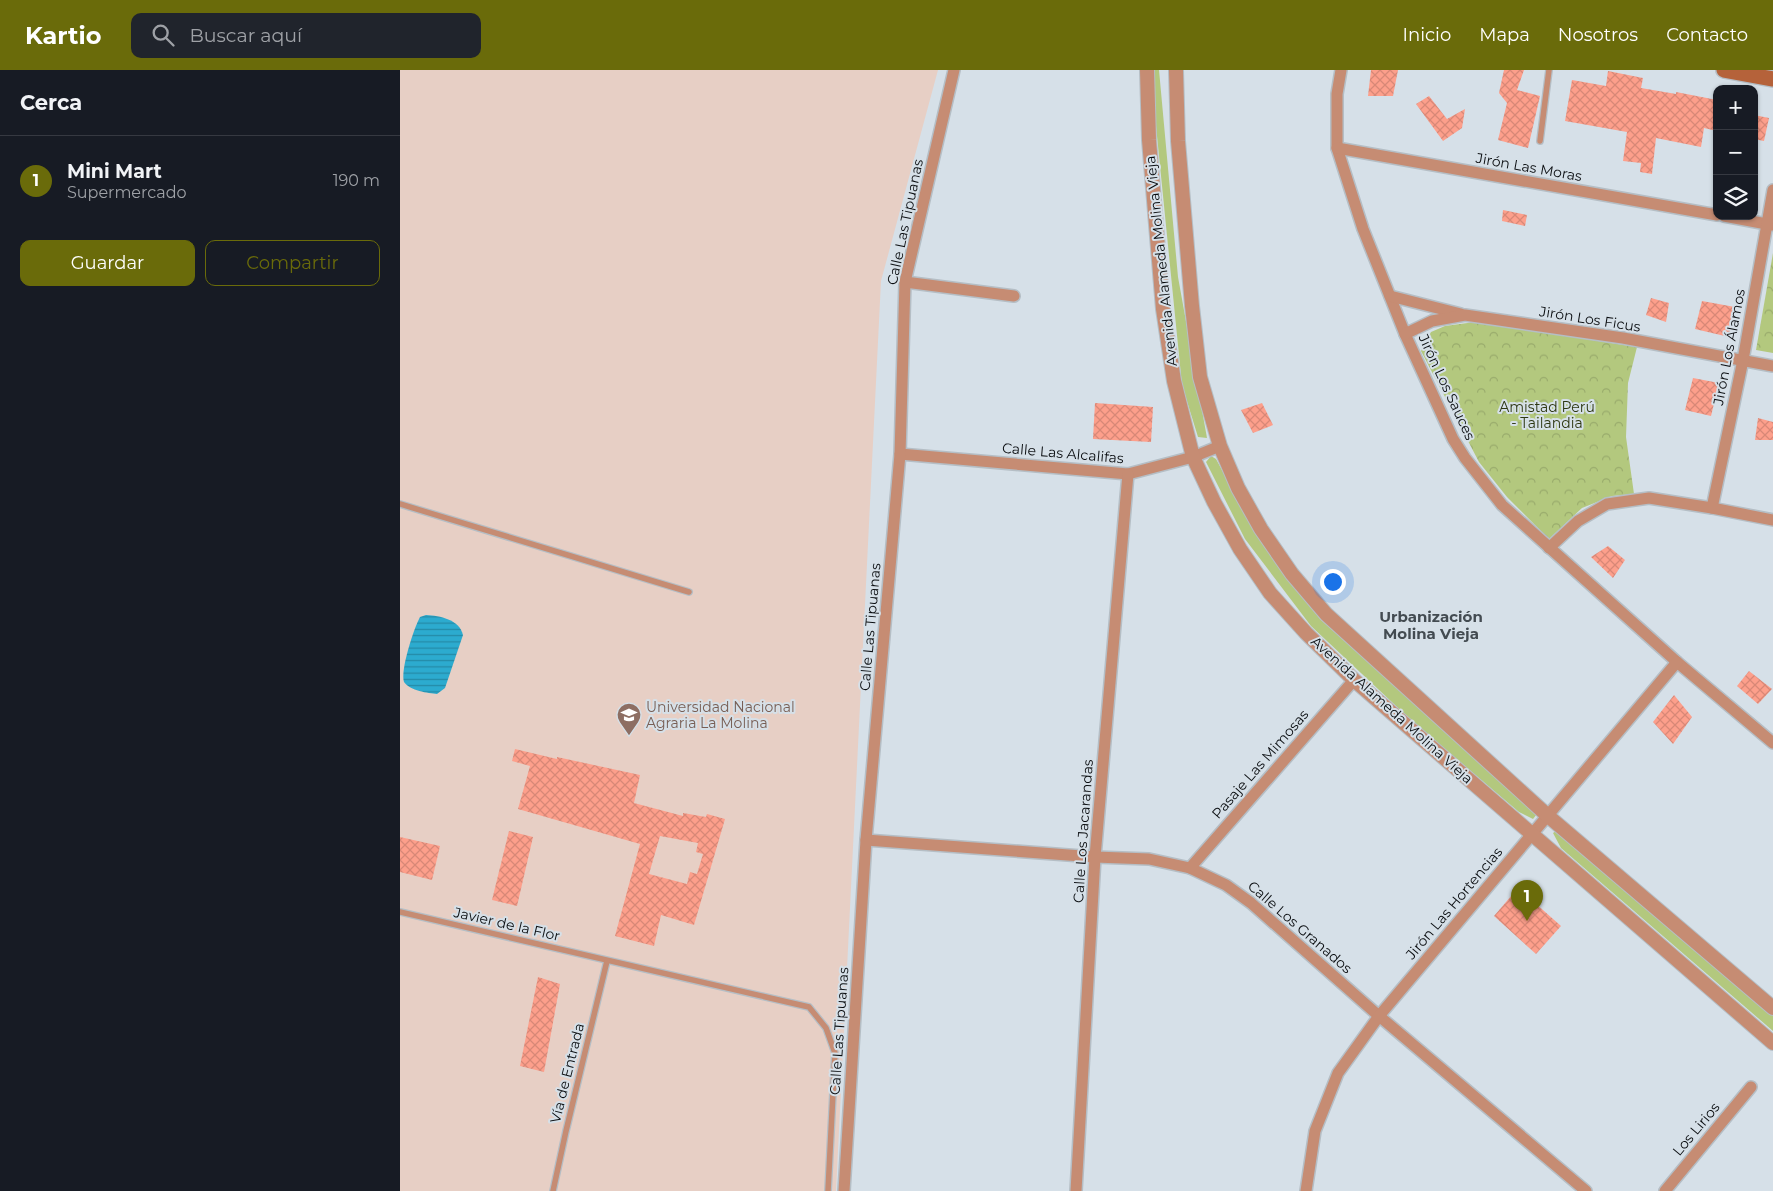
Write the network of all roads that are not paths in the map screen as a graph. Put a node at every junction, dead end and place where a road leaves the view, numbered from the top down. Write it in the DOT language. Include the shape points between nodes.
graph roads {
  1 [pos="954,70"];
  2 [pos="1147,70"];
  3 [pos="1176,70"];
  4 [pos="1341,70"];
  5 [pos="1549,70"];
  6 [pos="1724,70"];
  7 [pos="1750,72"];
  8 [pos="1773,79"];
  9 [pos="1540,141"];
  10 [pos="1337,148"];
  11 [pos="1773,190"];
  12 [pos="1713,214"];
  13 [pos="1747,220"];
  14 [pos="1770,224"];
  15 [pos="905,282"];
  16 [pos="1014,296"];
  17 [pos="1390,296"];
  18 [pos="1465,315"];
  19 [pos="1405,334"];
  20 [pos="1743,360"];
  21 [pos="1773,366"];
  22 [pos="1220,446"];
  23 [pos="900,454"];
  24 [pos="1193,456"];
  25 [pos="1128,474"];
  26 [pos="400,504"];
  27 [pos="1712,508"];
  28 [pos="1773,520"];
  29 [pos="1549,548"];
  30 [pos="689,592"];
  31 [pos="1677,662"];
  32 [pos="1354,680"];
  33 [pos="1772,739"];
  34 [pos="1548,816"];
  35 [pos="1532,835"];
  36 [pos="866,840"];
  37 [pos="1095,857"];
  38 [pos="1190,868"];
  39 [pos="400,912"];
  40 [pos="607,961"];
  41 [pos="1773,1008"];
  42 [pos="1379,1016"];
  43 [pos="1773,1044"];
  44 [pos="1751,1087"];
  45 [pos="553,1191"];
  46 [pos="828,1191"];
  47 [pos="844,1191"];
  48 [pos="1076,1191"];
  49 [pos="1306,1191"];
  50 [pos="1586,1191"];
  51 [pos="1665,1191"];
  1 -- 15 [label="street, Calle Las Tipuanas"];
  2 -- 24 [label="street, Avenida Alameda Molina Vieja" via="1149,140 1163,309 1174,382"];
  3 -- 22 [label="street, Avenida Alameda Molina Vieja" via="1178,141 1200,376"];
  4 -- 10 [label="street, Jirón Los Sauces" via="1336,94"];
  5 -- 9 [label="lane"];
  6 -- 7 [label="main road"];
  7 -- 8 [label="main road"];
  10 -- 12 [label="street, Jirón Las Moras"];
  10 -- 17 [label="street, Jirón Los Sauces" via="1363,229"];
  11 -- 14 [label="street, Jirón Los Álamos"];
  13 -- 14 [label="street"];
  14 -- 20 [label="street, Jirón Los Álamos"];
  15 -- 16 [label="street"];
  15 -- 23 [label="street, Calle Las Tipuanas"];
  17 -- 18 [label="street"];
  17 -- 19 [label="street, Jirón Los Sauces"];
  18 -- 19 [label="street, Jirón Los Ficus" via="1432,321"];
  18 -- 20 [label="street, Jirón Los Ficus" via="1623,338"];
  19 -- 29 [label="street, Jirón Los Sauces" via="1465,458 1502,505"];
  20 -- 21 [label="street, Jirón Los Ficus"];
  20 -- 27 [label="street, Jirón Los Álamos"];
  22 -- 24 [label="street, Calle Las Alcalifas"];
  22 -- 34 [label="street, Avenida Alameda Molina Vieja" via="1238,488 1262,529 1292,574 1326,614"];
  23 -- 25 [label="street, Calle Las Alcalifas"];
  23 -- 36 [label="street, Calle Las Tipuanas"];
  24 -- 25 [label="street, Calle Las Alcalifas"];
  24 -- 32 [label="street, Avenida Alameda Molina Vieja" via="1240,550 1270,593"];
  25 -- 37 [label="street, Calle Los Jacarandas"];
  26 -- 30 [label="lane"];
  27 -- 28 [label="street"];
  27 -- 29 [label="street" via="1649,498 1607,504 1578,521"];
  29 -- 31 [label="street, Jirón Los Sauces"];
  31 -- 33 [label="street, Jirón Los Sauces"];
  31 -- 34 [label="street, Jirón Las Hortencias"];
  32 -- 35 [label="street, Avenida Alameda Molina Vieja"];
  32 -- 38 [label="street, Pasaje Las Mimosas"];
  34 -- 35 [label="street, Jirón Las Hortencias"];
  34 -- 41 [label="street, Avenida Alameda Molina Vieja"];
  35 -- 42 [label="street, Jirón Las Hortencias"];
  35 -- 43 [label="street, Avenida Alameda Molina Vieja"];
  36 -- 37 [label="street, Calle Los Granados"];
  36 -- 47 [label="street, Calle Las Tipuanas"];
  37 -- 38 [label="street, Calle Los Granados" via="1149,859"];
  37 -- 48 [label="street, Calle Los Jacarandas"];
  38 -- 42 [label="street, Calle Los Granados" via="1226,885 1252,903"];
  39 -- 40 [label="lane, Javier de la Flor"];
  40 -- 45 [label="lane, Vía de Entrada"];
  40 -- 46 [label="lane, Javier de la Flor" via="808,1007 826,1028 835,1053"];
  42 -- 49 [label="street, Jirón Las Hortencias" via="1338,1073 1315,1131"];
  42 -- 50 [label="street, Calle Los Granados"];
  44 -- 51 [label="street, Los Lirios"];
}
